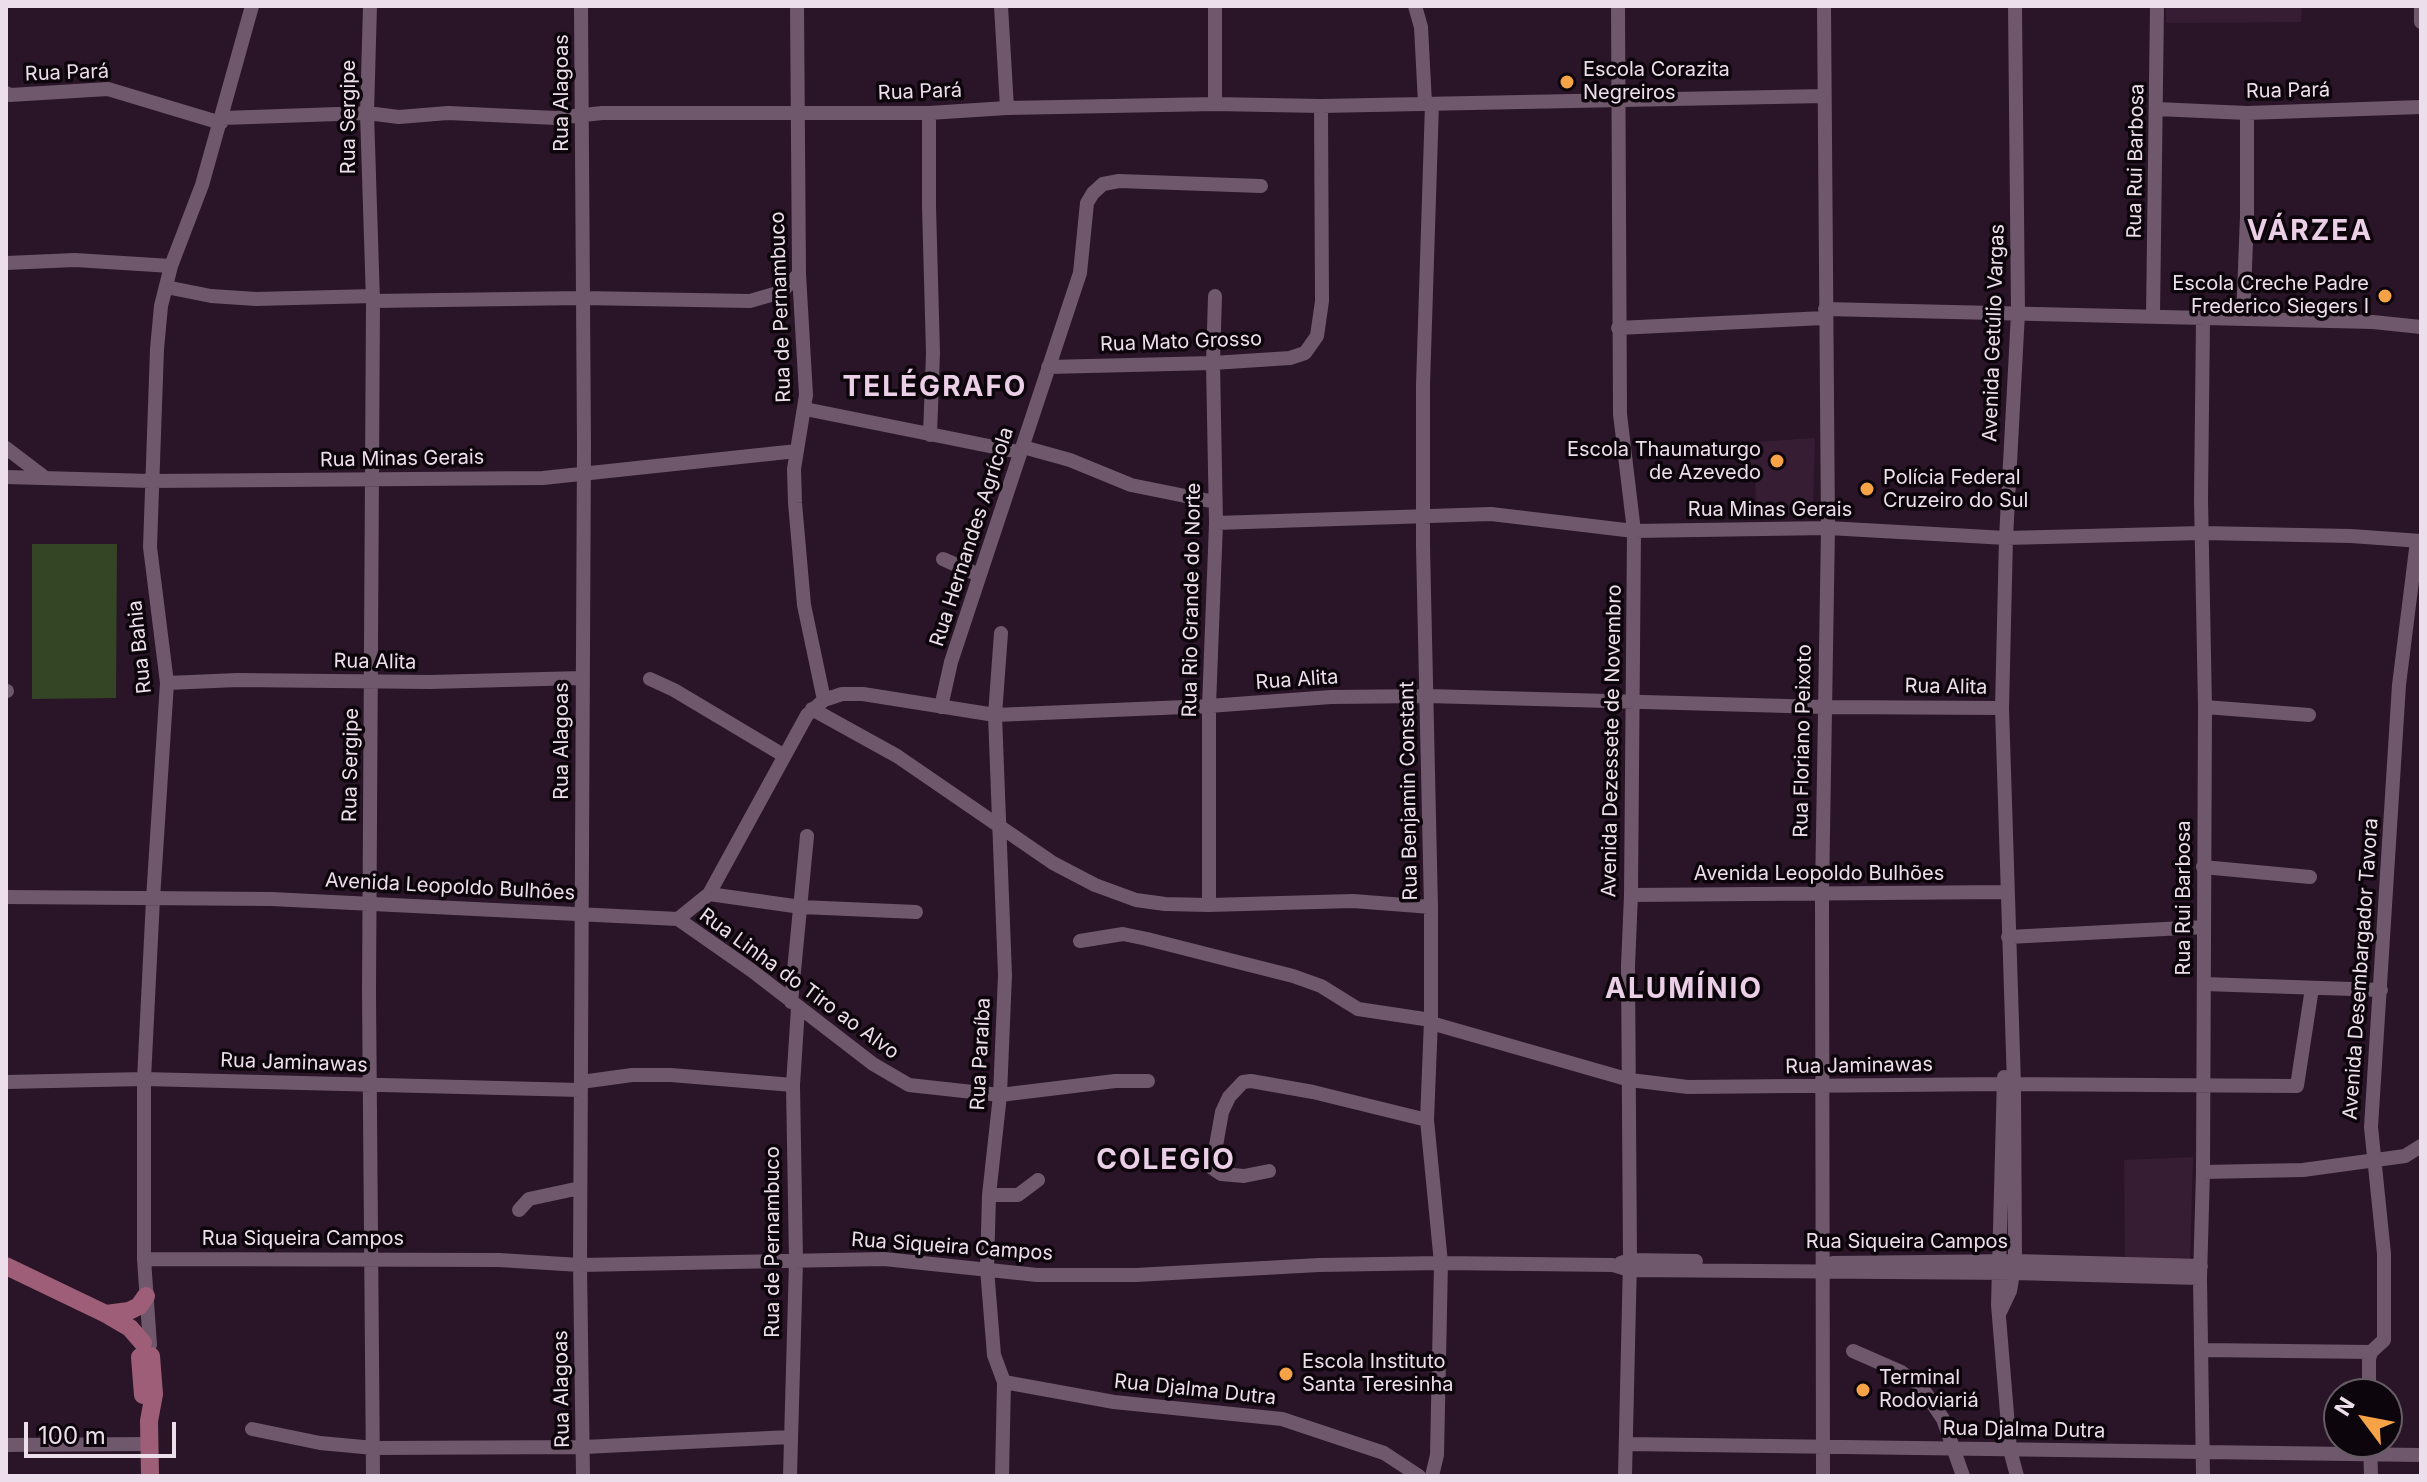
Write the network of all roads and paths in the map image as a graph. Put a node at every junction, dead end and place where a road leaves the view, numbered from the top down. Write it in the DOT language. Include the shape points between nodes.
graph roads {
  1 [pos="252,6"];
  2 [pos="370,6"];
  3 [pos="581,6"];
  4 [pos="797,6"];
  5 [pos="1001,6"];
  6 [pos="1215,6"];
  7 [pos="1415,6"];
  8 [pos="1618,6"];
  9 [pos="1824,6"];
  10 [pos="2015,6"];
  11 [pos="2157,6"];
  12 [pos="2421,6"];
  13 [pos="2421,22"];
  14 [pos="6,93"];
  15 [pos="1824,96"];
  16 [pos="1619,100"];
  17 [pos="1215,104"];
  18 [pos="1428,104"];
  19 [pos="1321,106"];
  20 [pos="2421,107"];
  21 [pos="1007,108"];
  22 [pos="2157,109"];
  23 [pos="367,113"];
  24 [pos="797,113"];
  25 [pos="929,113"];
  26 [pos="2247,113"];
  27 [pos="582,115"];
  28 [pos="222,120"];
  29 [pos="1261,186"];
  30 [pos="6,263"];
  31 [pos="171,266"];
  32 [pos="799,274"];
  33 [pos="166,287"];
  34 [pos="1215,296"];
  35 [pos="373,298"];
  36 [pos="582,298"];
  37 [pos="2018,313"];
  38 [pos="1825,314"];
  39 [pos="2153,316"];
  40 [pos="2203,319"];
  41 [pos="2243,319"];
  42 [pos="2421,327"];
  43 [pos="1618,328"];
  44 [pos="1213,363"];
  45 [pos="1048,367"];
  46 [pos="805,409"];
  47 [pos="930,435"];
  48 [pos="6,448"];
  49 [pos="1021,449"];
  50 [pos="797,451"];
  51 [pos="583,474"];
  52 [pos="43,476"];
  53 [pos="6,477"];
  54 [pos="373,480"];
  55 [pos="151,481"];
  56 [pos="1215,502"];
  57 [pos="1423,517"];
  58 [pos="1216,523"];
  59 [pos="1828,528"];
  60 [pos="1634,531"];
  61 [pos="2202,533"];
  62 [pos="2006,538"];
  63 [pos="2419,541"];
  64 [pos="943,559"];
  65 [pos="979,575"];
  66 [pos="1001,633"];
  67 [pos="582,678"];
  68 [pos="650,679"];
  69 [pos="372,681"];
  70 [pos="167,683"];
  71 [pos="1428,696"];
  72 [pos="1632,702"];
  73 [pos="818,704"];
  74 [pos="1209,706"];
  75 [pos="941,707"];
  76 [pos="1823,707"];
  77 [pos="2205,707"];
  78 [pos="2002,708"];
  79 [pos="995,715"];
  80 [pos="2309,715"];
  81 [pos="783,755"];
  82 [pos="1000,826"];
  83 [pos="807,836"];
  84 [pos="2203,867"];
  85 [pos="2310,877"];
  86 [pos="2006,892"];
  87 [pos="709,894"];
  88 [pos="1822,894"];
  89 [pos="1631,895"];
  90 [pos="6,897"];
  91 [pos="153,899"];
  92 [pos="370,904"];
  93 [pos="1209,905"];
  94 [pos="801,907"];
  95 [pos="1431,907"];
  96 [pos="916,912"];
  97 [pos="581,913"];
  98 [pos="678,919"];
  99 [pos="2204,927"];
  100 [pos="2008,937"];
  101 [pos="1080,941"];
  102 [pos="2204,984"];
  103 [pos="2312,988"];
  104 [pos="2381,990"];
  105 [pos="795,1005"];
  106 [pos="1431,1022"];
  107 [pos="144,1079"];
  108 [pos="1630,1080"];
  109 [pos="1148,1081"];
  110 [pos="6,1082"];
  111 [pos="2008,1084"];
  112 [pos="371,1085"];
  113 [pos="793,1085"];
  114 [pos="580,1086"];
  115 [pos="2203,1086"];
  116 [pos="1822,1087"];
  117 [pos="1000,1095"];
  118 [pos="1427,1120"];
  119 [pos="2421,1146"];
  120 [pos="2373,1161"];
  121 [pos="1269,1171"];
  122 [pos="2203,1172"];
  123 [pos="1038,1180"];
  124 [pos="580,1188"];
  125 [pos="989,1195"];
  126 [pos="519,1210"];
  127 [pos="144,1259"];
  128 [pos="371,1259"];
  129 [pos="796,1261"];
  130 [pos="1441,1263"];
  131 [pos="580,1265"];
  132 [pos="1630,1265"];
  133 [pos="6,1266"];
  134 [pos="2007,1267"];
  135 [pos="1824,1268"];
  136 [pos="987,1269"];
  137 [pos="2200,1272"];
  138 [pos="52,1287"];
  139 [pos="146,1296"];
  140 [pos="106,1314"];
  141 [pos="145,1350"];
  142 [pos="2203,1350"];
  143 [pos="1853,1351"];
  144 [pos="2371,1352"];
  145 [pos="2369,1378"];
  146 [pos="1004,1382"];
  147 [pos="252,1429"];
  148 [pos="790,1437"];
  149 [pos="149,1444"];
  150 [pos="1626,1444"];
  151 [pos="6,1445"];
  152 [pos="1824,1445"];
  153 [pos="584,1447"];
  154 [pos="374,1448"];
  155 [pos="1955,1449"];
  156 [pos="2010,1450"];
  157 [pos="2323,1450"];
  158 [pos="2202,1451"];
  159 [pos="150,1476"];
  160 [pos="373,1476"];
  161 [pos="583,1476"];
  162 [pos="790,1476"];
  163 [pos="1002,1476"];
  164 [pos="1419,1476"];
  165 [pos="1432,1476"];
  166 [pos="1625,1476"];
  167 [pos="1823,1476"];
  168 [pos="1963,1476"];
  169 [pos="2017,1476"];
  170 [pos="2203,1476"];
  1 -- 28 [label="street, Rua Bahia"];
  2 -- 23 [label="street, Rua Sergipe"];
  3 -- 27 [label="street, Rua Alagoas"];
  4 -- 24 [label="street, Rua de Pernambuco"];
  5 -- 21 [label="street"];
  6 -- 17 [label="street"];
  7 -- 18 [label="street, Rua Benjamin Constant"];
  8 -- 16 [label="street, Avenida Dezessete de Novembro"];
  9 -- 15 [label="street, Rua Floriano Peixoto"];
  10 -- 37 [label="street, Avenida Getúlio Vargas"];
  11 -- 22 [label="street, Rua Rui Barbosa"];
  12 -- 13 [label="street"];
  14 -- 28 [label="street, Rua Pará" via="108,89"];
  15 -- 16 [label="street, Rua Pará"];
  15 -- 38 [label="street, Rua Floriano Peixoto"];
  16 -- 18 [label="street, Rua Pará"];
  16 -- 43 [label="street, Avenida Dezessete de Novembro"];
  17 -- 19 [label="street, Rua Pará"];
  17 -- 21 [label="street, Rua Pará"];
  18 -- 19 [label="street, Rua Pará"];
  18 -- 57 [label="street, Rua Benjamin Constant"];
  19 -- 44 [label="street, Rua Mato Grosso" via="1322,301 1312,346 1290,358"];
  20 -- 26 [label="street, Rua Pará"];
  21 -- 25 [label="street, Rua Pará"];
  22 -- 26 [label="street, Rua Pará"];
  22 -- 39 [label="street, Rua Rui Barbosa"];
  23 -- 27 [label="street, Rua Pará"];
  23 -- 28 [label="street, Rua Pará"];
  23 -- 35 [label="street, Rua Sergipe"];
  24 -- 25 [label="street, Rua Pará"];
  24 -- 27 [label="street, Rua Pará"];
  24 -- 32 [label="street, Rua de Pernambuco"];
  25 -- 47 [label="street"];
  26 -- 41 [label="street"];
  27 -- 36 [label="street, Rua Alagoas"];
  28 -- 31 [label="street, Rua Bahia"];
  29 -- 45 [label="street, Rua Hernandes Agrícola" via="1103,184 1087,203 1080,273"];
  30 -- 31 [label="street" via="75,260"];
  31 -- 33 [label="street, Rua Bahia"];
  32 -- 36 [label="street" via="781,292 750,301"];
  32 -- 46 [label="street, Rua de Pernambuco"];
  33 -- 35 [label="street" via="256,299"];
  33 -- 55 [label="street, Rua Bahia" via="157,349"];
  34 -- 44 [label="street, Rua Rio Grande do Norte"];
  35 -- 36 [label="street"];
  35 -- 54 [label="street, Rua Sergipe"];
  36 -- 51 [label="street, Rua Alagoas"];
  37 -- 38 [label="street"];
  37 -- 39 [label="street"];
  37 -- 62 [label="street, Avenida Getúlio Vargas"];
  38 -- 43 [label="street"];
  38 -- 59 [label="street, Rua Floriano Peixoto"];
  39 -- 40 [label="street"];
  40 -- 41 [label="street"];
  40 -- 61 [label="street, Rua Rui Barbosa"];
  41 -- 42 [label="street"];
  43 -- 60 [label="street, Avenida Dezessete de Novembro" via="1620,414"];
  44 -- 45 [label="street, Rua Mato Grosso"];
  44 -- 56 [label="street, Rua Rio Grande do Norte"];
  45 -- 49 [label="street, Rua Hernandes Agrícola"];
  46 -- 47 [label="street"];
  46 -- 50 [label="street, Rua de Pernambuco"];
  47 -- 49 [label="street"];
  48 -- 52 [label="street"];
  49 -- 56 [label="street" via="1070,460 1131,485"];
  49 -- 65 [label="street, Rua Hernandes Agrícola"];
  50 -- 51 [label="street, Rua Minas Gerais"];
  50 -- 73 [label="street, Rua de Pernambuco" via="798,554"];
  51 -- 54 [label="street, Rua Minas Gerais"];
  51 -- 67 [label="street, Rua Alagoas"];
  52 -- 53 [label="street, Rua Minas Gerais"];
  52 -- 55 [label="street, Rua Minas Gerais"];
  54 -- 55 [label="street, Rua Minas Gerais"];
  54 -- 69 [label="street, Rua Sergipe"];
  55 -- 70 [label="street, Rua Bahia" via="150,547"];
  56 -- 58 [label="street, Rua Rio Grande do Norte"];
  57 -- 58 [label="street, Rua Minas Gerais"];
  57 -- 60 [label="street, Rua Minas Gerais" via="1491,514"];
  57 -- 71 [label="street, Rua Benjamin Constant"];
  58 -- 74 [label="street, Rua Rio Grande do Norte"];
  59 -- 60 [label="street, Rua Minas Gerais"];
  59 -- 62 [label="street, Rua Minas Gerais"];
  59 -- 76 [label="street, Rua Floriano Peixoto"];
  60 -- 72 [label="street, Avenida Dezessete de Novembro"];
  61 -- 62 [label="street, Rua Minas Gerais"];
  61 -- 63 [label="street, Rua Minas Gerais"];
  61 -- 77 [label="street, Rua Rui Barbosa"];
  62 -- 78 [label="street, Avenida Getúlio Vargas"];
  63 -- 104 [label="street, Avenida Desembargador Tavora" via="2399,685"];
  64 -- 65 [label="street"];
  65 -- 75 [label="street, Rua Hernandes Agrícola"];
  66 -- 79 [label="street, Rua Paraíba"];
  67 -- 69 [label="street, Rua Alita"];
  67 -- 97 [label="street, Rua Alagoas"];
  68 -- 81 [label="street"];
  69 -- 70 [label="street, Rua Alita"];
  69 -- 92 [label="street, Rua Sergipe"];
  70 -- 91 [label="street, Rua Bahia"];
  71 -- 72 [label="street, Rua Alita"];
  71 -- 74 [label="street, Rua Alita"];
  71 -- 95 [label="street, Rua Benjamin Constant"];
  72 -- 76 [label="street, Rua Alita"];
  72 -- 89 [label="street, Avenida Dezessete de Novembro"];
  73 -- 75 [label="street, Rua Alita" via="842,694 863,694"];
  73 -- 81 [label="street"];
  73 -- 82 [label="street"];
  74 -- 79 [label="street, Rua Alita"];
  74 -- 93 [label="street, Rua Rio Grande do Norte"];
  75 -- 79 [label="street, Rua Alita"];
  76 -- 78 [label="street, Rua Alita"];
  76 -- 88 [label="street, Rua Floriano Peixoto"];
  77 -- 80 [label="street"];
  77 -- 84 [label="street, Rua Rui Barbosa"];
  78 -- 86 [label="street, Avenida Getúlio Vargas"];
  79 -- 82 [label="street, Rua Paraíba"];
  81 -- 87 [label="street"];
  82 -- 93 [label="street" via="1053,863 1120,894 1165,904"];
  82 -- 117 [label="street, Rua Paraíba" via="1005,960"];
  83 -- 94 [label="street, Rua de Pernambuco"];
  84 -- 85 [label="street"];
  84 -- 99 [label="street, Rua Rui Barbosa"];
  86 -- 88 [label="street, Avenida Leopoldo Bulhões"];
  86 -- 100 [label="street, Avenida Getúlio Vargas"];
  87 -- 94 [label="street"];
  87 -- 98 [label="street"];
  88 -- 89 [label="street, Avenida Leopoldo Bulhões"];
  88 -- 116 [label="street, Rua Floriano Peixoto"];
  89 -- 108 [label="street, Avenida Dezessete de Novembro"];
  90 -- 91 [label="street, Avenida Leopoldo Bulhões"];
  91 -- 92 [label="street, Avenida Leopoldo Bulhões"];
  91 -- 107 [label="street, Rua Bahia"];
  92 -- 97 [label="street, Avenida Leopoldo Bulhões"];
  92 -- 112 [label="street, Rua Sergipe"];
  93 -- 95 [label="street" via="1353,901"];
  94 -- 96 [label="street"];
  94 -- 105 [label="street, Rua de Pernambuco"];
  95 -- 106 [label="street, Rua Benjamin Constant"];
  97 -- 98 [label="street, Avenida Leopoldo Bulhões"];
  97 -- 114 [label="street, Rua Alagoas"];
  98 -- 105 [label="street, Rua Linha do Tiro ao Alvo"];
  99 -- 100 [label="street"];
  99 -- 102 [label="street, Rua Rui Barbosa"];
  100 -- 111 [label="street, Avenida Getúlio Vargas"];
  101 -- 106 [label="street, Rua Jaminawas" via="1123,934 1293,976 1358,1009"];
  102 -- 103 [label="street"];
  102 -- 115 [label="street, Rua Rui Barbosa"];
  103 -- 104 [label="street"];
  103 -- 115 [label="street, Rua Jaminawas" via="2297,1086"];
  104 -- 120 [label="street, Avenida Desembargador Tavora"];
  105 -- 113 [label="street, Rua de Pernambuco"];
  105 -- 117 [label="street, Rua Linha do Tiro ao Alvo" via="897,1080"];
  106 -- 108 [label="street, Rua Jaminawas"];
  106 -- 118 [label="street, Rua Benjamin Constant"];
  107 -- 110 [label="street, Rua Jaminawas"];
  107 -- 112 [label="street, Rua Jaminawas"];
  107 -- 127 [label="street, Rua Bahia"];
  108 -- 116 [label="street, Rua Jaminawas" via="1688,1087"];
  108 -- 132 [label="street, Avenida Dezessete de Novembro"];
  109 -- 117 [label="street"];
  111 -- 115 [label="street, Rua Jaminawas"];
  111 -- 116 [label="street, Rua Jaminawas"];
  111 -- 134 [label="street, Avenida Getúlio Vargas"];
  112 -- 114 [label="street, Rua Jaminawas"];
  112 -- 128 [label="street, Rua Sergipe"];
  113 -- 114 [label="street, Rua Jaminawas" via="632,1075"];
  113 -- 129 [label="street, Rua de Pernambuco"];
  114 -- 124 [label="street, Rua Alagoas"];
  115 -- 122 [label="street, Rua Rui Barbosa"];
  116 -- 135 [label="street, Rua Floriano Peixoto"];
  117 -- 125 [label="street, Rua Paraíba"];
  118 -- 121 [label="street" via="1313,1092 1243,1082 1222,1112 1212,1168 1244,1176"];
  118 -- 130 [label="street, Rua Benjamin Constant"];
  119 -- 120 [label="street" via="2405,1156"];
  120 -- 122 [label="street" via="2303,1170"];
  120 -- 144 [label="street, Avenida Desembargador Tavora" via="2384,1254 2384,1340"];
  122 -- 137 [label="street, Rua Rui Barbosa"];
  123 -- 125 [label="street" via="1018,1195"];
  124 -- 126 [label="street" via="529,1199"];
  124 -- 131 [label="street, Rua Alagoas"];
  125 -- 136 [label="street, Rua Paraíba"];
  127 -- 128 [label="street, Rua Siqueira Campos"];
  127 -- 139 [label="street, Rua Bahia"];
  128 -- 131 [label="street, Rua Siqueira Campos"];
  128 -- 154 [label="street, Rua Sergipe"];
  129 -- 131 [label="street, Rua Siqueira Campos"];
  129 -- 136 [label="street, Rua Siqueira Campos" via="884,1259"];
  129 -- 148 [label="street, Rua de Pernambuco"];
  130 -- 132 [label="street, Rua Siqueira Campos"];
  130 -- 136 [label="street, Rua Siqueira Campos" via="1136,1275"];
  130 -- 165 [label="street, Rua Benjamin Constant" via="1437,1455"];
  131 -- 153 [label="street, Rua Alagoas"];
  132 -- 135 [label="street, Rua Siqueira Campos"];
  132 -- 150 [label="street, Avenida Dezessete de Novembro"];
  133 -- 138 [label="main road"];
  134 -- 135 [label="street, Rua Siqueira Campos"];
  134 -- 137 [label="street, Rua Siqueira Campos"];
  134 -- 156 [label="street, Avenida Getúlio Vargas" via="2000,1352"];
  135 -- 152 [label="street, Rua Floriano Peixoto"];
  136 -- 146 [label="street, Rua Paraíba" via="994,1355"];
  137 -- 142 [label="street, Rua Rui Barbosa"];
  138 -- 140 [label="main road"];
  138 -- 141 [label="main road"];
  139 -- 140 [label="main road" via="129,1311"];
  139 -- 141 [label="street, Rua Bahia"];
  140 -- 141 [label="main road" via="130,1328"];
  141 -- 149 [label="main road" via="142,1390"];
  142 -- 144 [label="street"];
  142 -- 158 [label="street, Rua Rui Barbosa"];
  143 -- 155 [label="street" via="1921,1386"];
  144 -- 145 [label="street, Avenida Desembargador Tavora"];
  146 -- 163 [label="street, Rua Paraíba"];
  146 -- 164 [label="street, Rua Djalma Dutra" via="1114,1402 1282,1419 1384,1453"];
  147 -- 154 [label="street"];
  148 -- 153 [label="street"];
  148 -- 162 [label="street, Rua de Pernambuco"];
  149 -- 151 [label="street"];
  149 -- 159 [label="main road"];
  150 -- 152 [label="street, Rua Djalma Dutra"];
  150 -- 166 [label="street, Avenida Dezessete de Novembro"];
  152 -- 155 [label="street, Rua Djalma Dutra"];
  152 -- 167 [label="street, Rua Floriano Peixoto"];
  153 -- 154 [label="street"];
  153 -- 161 [label="street, Rua Alagoas"];
  154 -- 160 [label="street, Rua Sergipe"];
  155 -- 156 [label="street, Rua Djalma Dutra"];
  155 -- 168 [label="street"];
  156 -- 158 [label="street, Rua Djalma Dutra"];
  156 -- 169 [label="street, Avenida Getúlio Vargas"];
  157 -- 158 [label="street, Rua Djalma Dutra"];
  158 -- 170 [label="street, Rua Rui Barbosa"];
}
